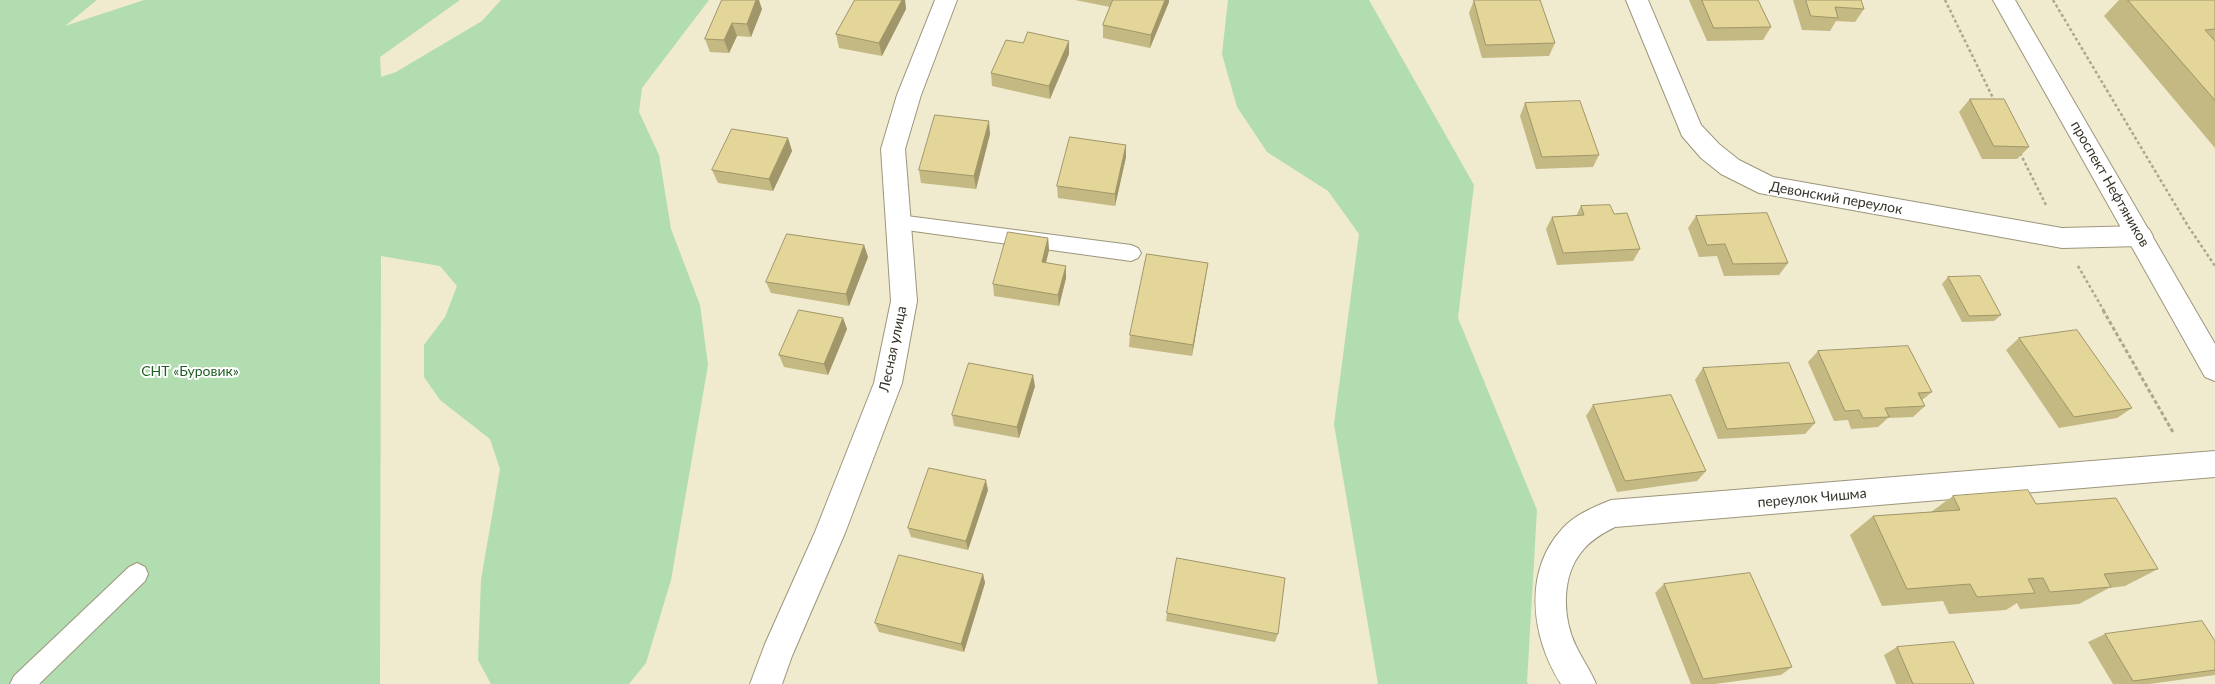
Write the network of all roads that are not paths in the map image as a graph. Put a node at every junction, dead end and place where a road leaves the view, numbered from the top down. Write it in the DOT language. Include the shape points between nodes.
graph roads {
  1 [pos="946,0"];
  2 [pos="1637,0"];
  3 [pos="2004,0"];
  4 [pos="899,222"];
  5 [pos="2140,236"];
  6 [pos="1131,253"];
  7 [pos="2215,369"];
  8 [pos="2215,464"];
  9 [pos="137,574"];
  10 [pos="22,684"];
  11 [pos="766,684"];
  12 [pos="1580,684"];
  1 -- 4 [label="street, Лесная улица" via="909,95 893,149"];
  2 -- 5 [label="street, Девонский переулок" via="1691,130 1710,151 1749,178 1768,186 2062,238"];
  3 -- 5 [label="street, проспект Нефтяников"];
  4 -- 6 [label="lane"];
  4 -- 11 [label="street, Лесная улица" via="904,301 888,383 830,533"];
  5 -- 7 [label="street, проспект Нефтяников"];
  8 -- 12 [label="street, переулок Чишма" via="1611,514 1588,526 1568,544 1555,570 1550,605 1555,637 1568,667"];
  9 -- 10 [label="lane"];
}
